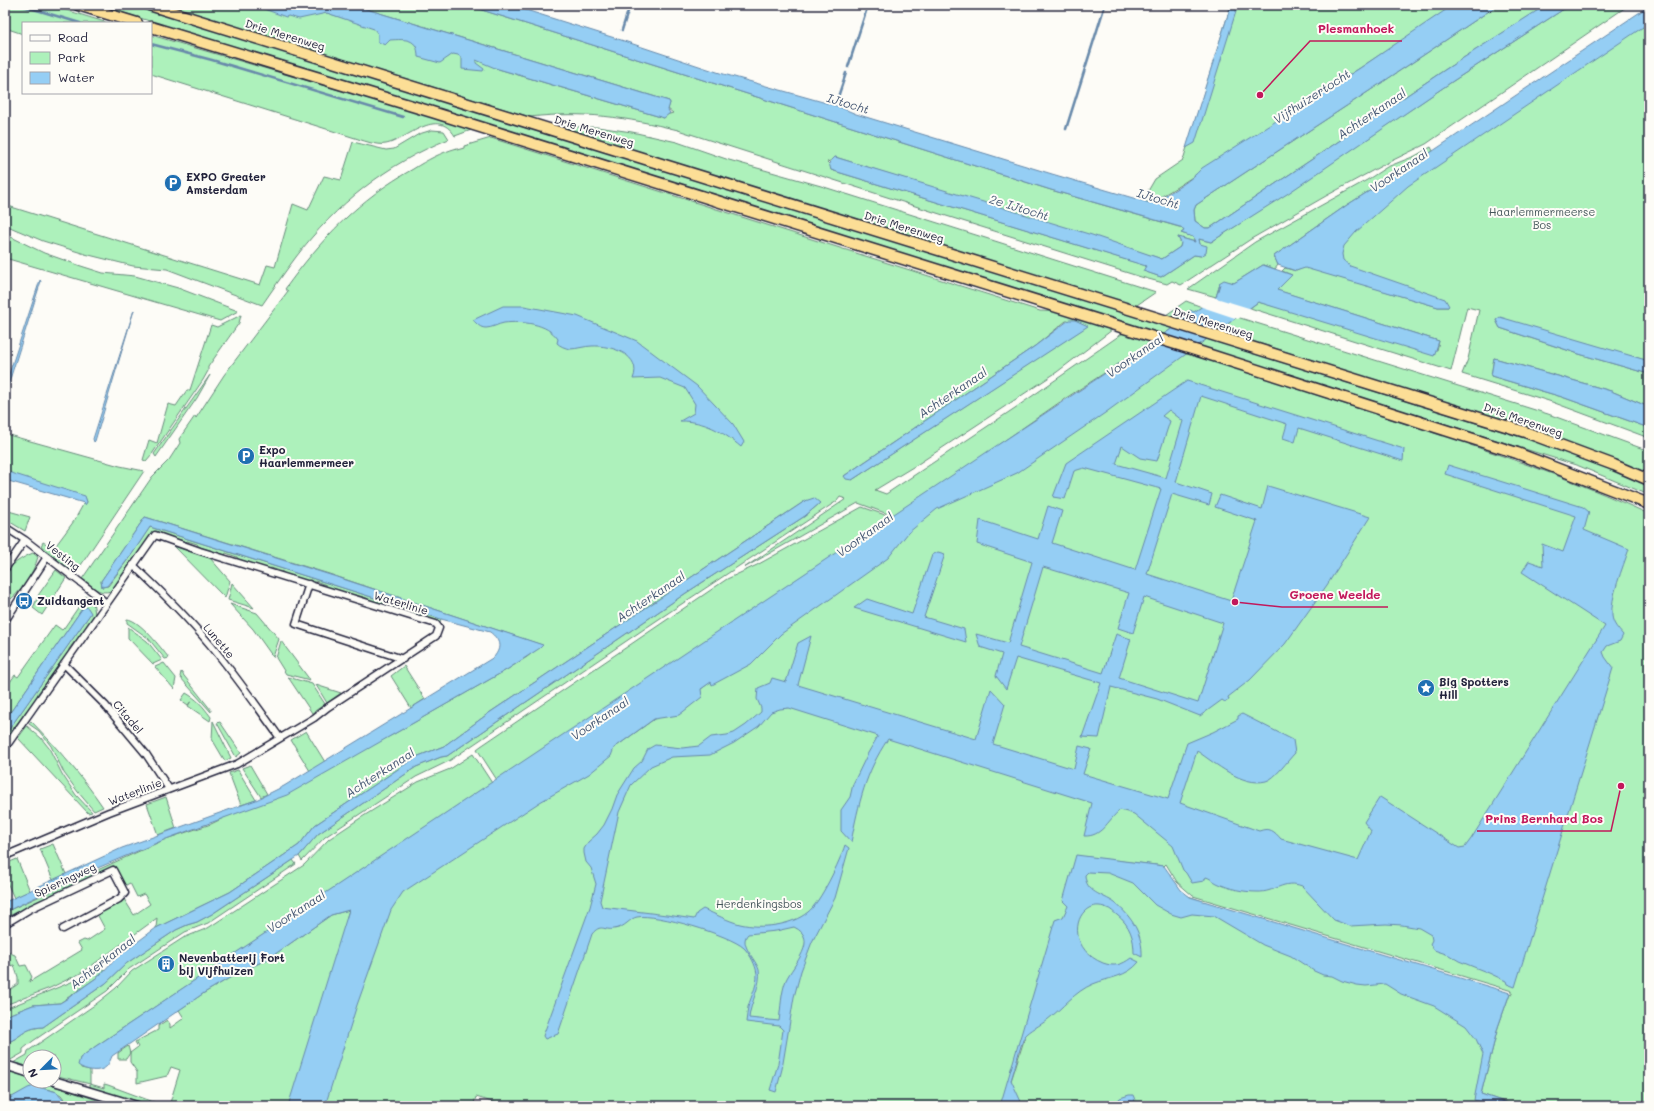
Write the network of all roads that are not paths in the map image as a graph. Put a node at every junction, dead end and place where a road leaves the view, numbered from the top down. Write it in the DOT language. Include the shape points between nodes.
graph roads {
  1 [pos="78,5"];
  2 [pos="149,5"];
  3 [pos="134,22"];
  4 [pos="152,27"];
  5 [pos="1649,480"];
  6 [pos="1649,504"];
  7 [pos="5,527"];
  8 [pos="26,540"];
  9 [pos="47,557"];
  10 [pos="133,565"];
  11 [pos="5,569"];
  12 [pos="309,584"];
  13 [pos="106,604"];
  14 [pos="5,621"];
  15 [pos="403,659"];
  16 [pos="64,664"];
  17 [pos="280,738"];
  18 [pos="5,748"];
  19 [pos="169,789"];
  20 [pos="5,856"];
  21 [pos="5,924"];
  22 [pos="63,928"];
  23 [pos="5,1065"];
  24 [pos="22,1070"];
  25 [pos="62,1083"];
  26 [pos="137,1106"];
  1 -- 3 [label="highway"];
  2 -- 5 [label="highway, Drie Merenweg" via="1525,432"];
  4 -- 6 [label="highway" via="1198,351 1516,453"];
  7 -- 8 [label="street, Vesting"];
  8 -- 9 [label="street, Vesting"];
  8 -- 11 [label="street"];
  9 -- 13 [label="street, Vesting"];
  9 -- 14 [label="street"];
  10 -- 12 [label="street, Waterlinie" via="155,535"];
  10 -- 13 [label="street, Waterlinie"];
  10 -- 17 [label="street, Lunette" via="165,595 211,646"];
  12 -- 15 [label="street" via="296,624"];
  12 -- 15 [label="street, Waterlinie" via="436,624 439,628 436,636"];
  13 -- 16 [label="street, Waterlinie"];
  15 -- 17 [label="street, Waterlinie"];
  16 -- 18 [label="street, Waterlinie"];
  16 -- 19 [label="street, Citadel" via="146,754"];
  17 -- 19 [label="street, Waterlinie" via="237,764"];
  19 -- 20 [label="street, Waterlinie"];
  21 -- 22 [label="street, Spieringweg" via="30,909 113,870 125,893 119,899"];
  23 -- 24 [label="street"];
  25 -- 26 [label="street"];
}
